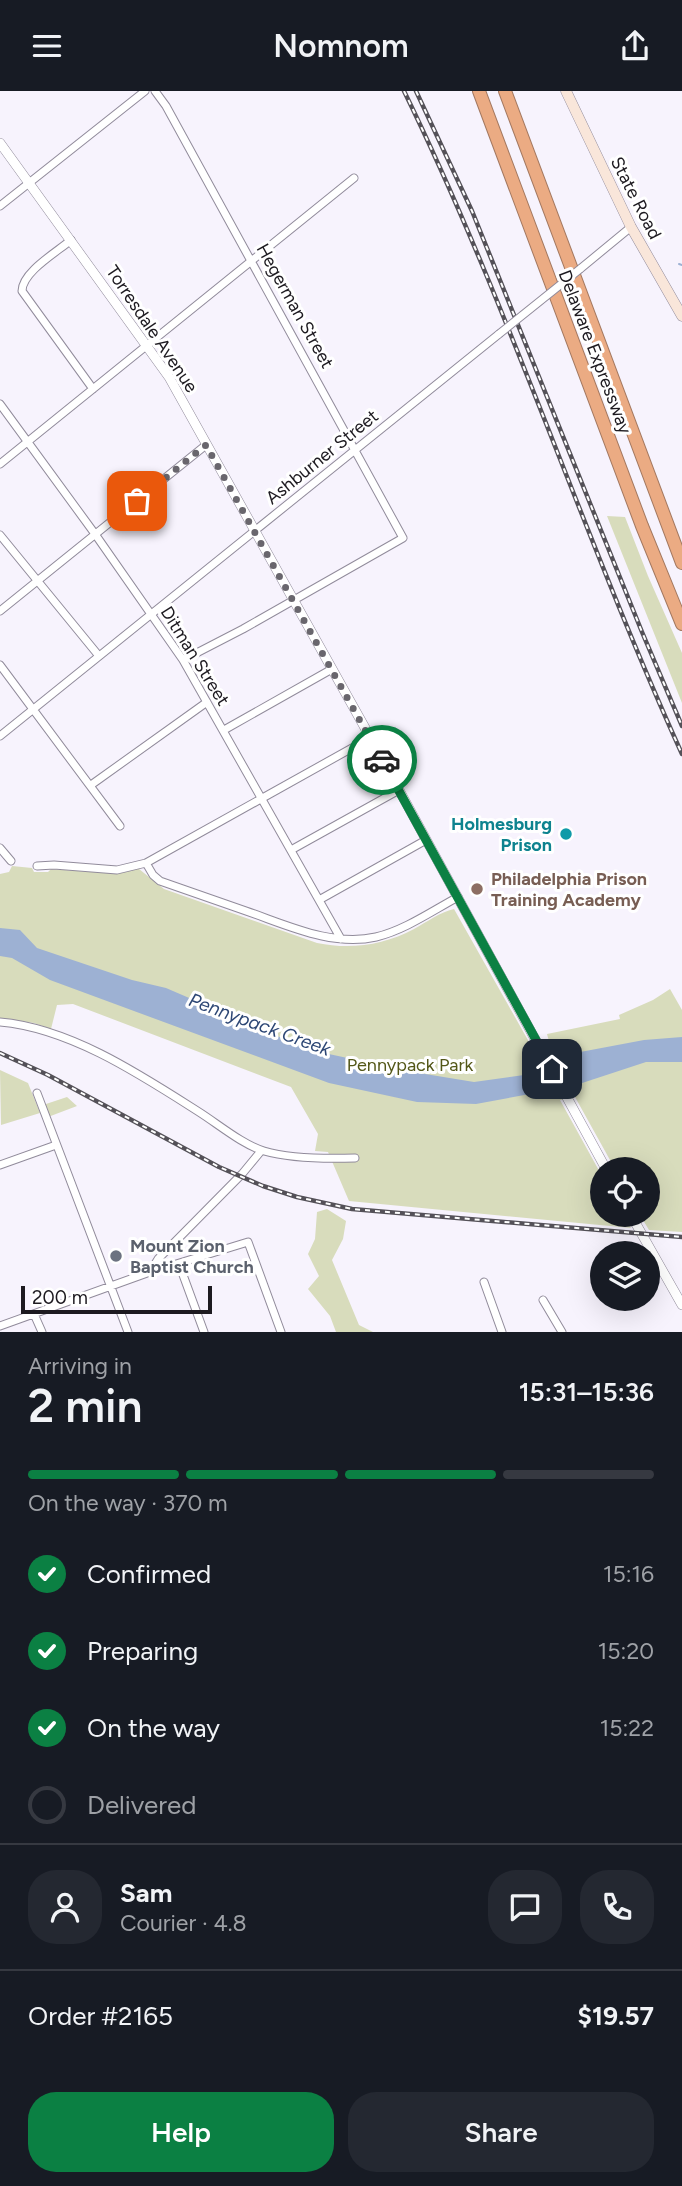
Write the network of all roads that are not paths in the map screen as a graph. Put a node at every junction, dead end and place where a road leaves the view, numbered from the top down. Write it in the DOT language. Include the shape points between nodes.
graph roads {
  1 [pos="145,91"];
  2 [pos="155,91"];
  3 [pos="480,91"];
  4 [pos="505,91"];
  5 [pos="566,91"];
  6 [pos="0,142"];
  7 [pos="354,178"];
  8 [pos="30,183"];
  9 [pos="0,206"];
  10 [pos="631,227"];
  11 [pos="71,240"];
  12 [pos="252,261"];
  13 [pos="682,316"];
  14 [pos="146,345"];
  15 [pos="93,389"];
  16 [pos="0,404"];
  17 [pos="27,442"];
  18 [pos="206,445"];
  19 [pos="356,450"];
  20 [pos="0,464"];
  21 [pos="255,531"];
  22 [pos="96,534"];
  23 [pos="0,535"];
  24 [pos="682,563"];
  25 [pos="37,581"];
  26 [pos="293,599"];
  27 [pos="0,611"];
  28 [pos="151,615"];
  29 [pos="682,624"];
  30 [pos="99,656"];
  31 [pos="183,660"];
  32 [pos="0,665"];
  33 [pos="332,669"];
  34 [pos="207,702"];
  35 [pos="32,710"];
  36 [pos="224,730"];
  37 [pos="0,736"];
  38 [pos="370,739"];
  39 [pos="90,785"];
  40 [pos="399,790"];
  41 [pos="262,799"];
  42 [pos="120,825"];
  43 [pos="426,840"];
  44 [pos="0,848"];
  45 [pos="291,850"];
  46 [pos="11,860"];
  47 [pos="146,863"];
  48 [pos="37,866"];
  49 [pos="458,897"];
  50 [pos="318,900"];
  51 [pos="341,939"];
  52 [pos="0,1022"];
  53 [pos="37,1093"];
  54 [pos="56,1145"];
  55 [pos="261,1151"];
  56 [pos="600,1157"];
  57 [pos="355,1159"];
  58 [pos="0,1165"];
  59 [pos="638,1227"];
  60 [pos="179,1264"];
  61 [pos="150,1272"];
  62 [pos="484,1282"];
  63 [pos="111,1287"];
  64 [pos="543,1300"];
  65 [pos="682,1305"];
  66 [pos="34,1314"];
  67 [pos="0,1325"];
  68 [pos="42,1332"];
  69 [pos="128,1332"];
  70 [pos="204,1332"];
  71 [pos="281,1332"];
  72 [pos="502,1332"];
  73 [pos="562,1332"];
  1 -- 8 [label="street"];
  2 -- 12 [label="street, Hegerman Street"];
  3 -- 29 [label="highway, Delaware Expressway"];
  4 -- 24 [label="highway, Delaware Expressway"];
  5 -- 10 [label="main road, State Road"];
  6 -- 8 [label="street, Torresdale Avenue"];
  7 -- 12 [label="street"];
  8 -- 9 [label="street"];
  8 -- 11 [label="street, Torresdale Avenue"];
  10 -- 13 [label="main road, State Road"];
  10 -- 19 [label="street, Ashburner Street, bridge"];
  11 -- 14 [label="street, Torresdale Avenue"];
  11 -- 15 [label="street" via="25,278 22,286 24,296"];
  12 -- 14 [label="street"];
  12 -- 19 [label="street, Hegerman Street"];
  14 -- 15 [label="street"];
  14 -- 18 [label="street, Torresdale Avenue"];
  15 -- 17 [label="street"];
  16 -- 17 [label="street, Ditman Street"];
  17 -- 20 [label="street"];
  17 -- 22 [label="street, Ditman Street"];
  18 -- 21 [label="street, Torresdale Avenue"];
  18 -- 22 [label="street"];
  19 -- 21 [label="street, Ashburner Street"];
  19 -- 26 [label="street, Hegerman Street" via="403,538"];
  21 -- 26 [label="street, Torresdale Avenue"];
  21 -- 28 [label="street, Ashburner Street"];
  22 -- 25 [label="street"];
  22 -- 28 [label="street, Ditman Street"];
  23 -- 25 [label="street"];
  25 -- 27 [label="street"];
  25 -- 30 [label="street"];
  26 -- 31 [label="street"];
  26 -- 33 [label="street, Torresdale Avenue"];
  28 -- 30 [label="street, Ashburner Street"];
  28 -- 31 [label="street, Ditman Street"];
  30 -- 35 [label="street, Ashburner Street"];
  31 -- 34 [label="street, Ditman Street"];
  32 -- 35 [label="street"];
  33 -- 36 [label="street"];
  33 -- 38 [label="street, Torresdale Avenue"];
  34 -- 36 [label="street, Ditman Street"];
  34 -- 39 [label="street"];
  35 -- 37 [label="street, Ashburner Street"];
  35 -- 39 [label="street"];
  36 -- 41 [label="street, Ditman Street"];
  38 -- 40 [label="street, Torresdale Avenue"];
  38 -- 41 [label="street"];
  39 -- 42 [label="street"];
  40 -- 43 [label="street, Torresdale Avenue"];
  40 -- 45 [label="street"];
  41 -- 45 [label="street, Ditman Street"];
  41 -- 47 [label="street"];
  43 -- 49 [label="street, Torresdale Avenue"];
  43 -- 50 [label="street"];
  44 -- 46 [label="street"];
  45 -- 50 [label="street, Ditman Street"];
  47 -- 48 [label="street" via="117,870"];
  47 -- 51 [label="street" via="160,881"];
  49 -- 51 [label="street" via="388,933"];
  49 -- 56 [label="street, Torresdale Avenue"];
  50 -- 51 [label="street, Ditman Street"];
  52 -- 55 [label="street" via="33,1026 74,1041 165,1090"];
  53 -- 54 [label="street"];
  54 -- 58 [label="street"];
  54 -- 63 [label="street"];
  55 -- 57 [label="street"];
  55 -- 61 [label="street"];
  59 -- 65 [label="street"];
  60 -- 61 [label="street"];
  60 -- 70 [label="street"];
  60 -- 71 [label="street" via="248,1242"];
  61 -- 63 [label="street"];
  62 -- 72 [label="street"];
  63 -- 66 [label="street"];
  63 -- 69 [label="street"];
  64 -- 73 [label="street"];
  66 -- 67 [label="street"];
  66 -- 68 [label="street"];
}
